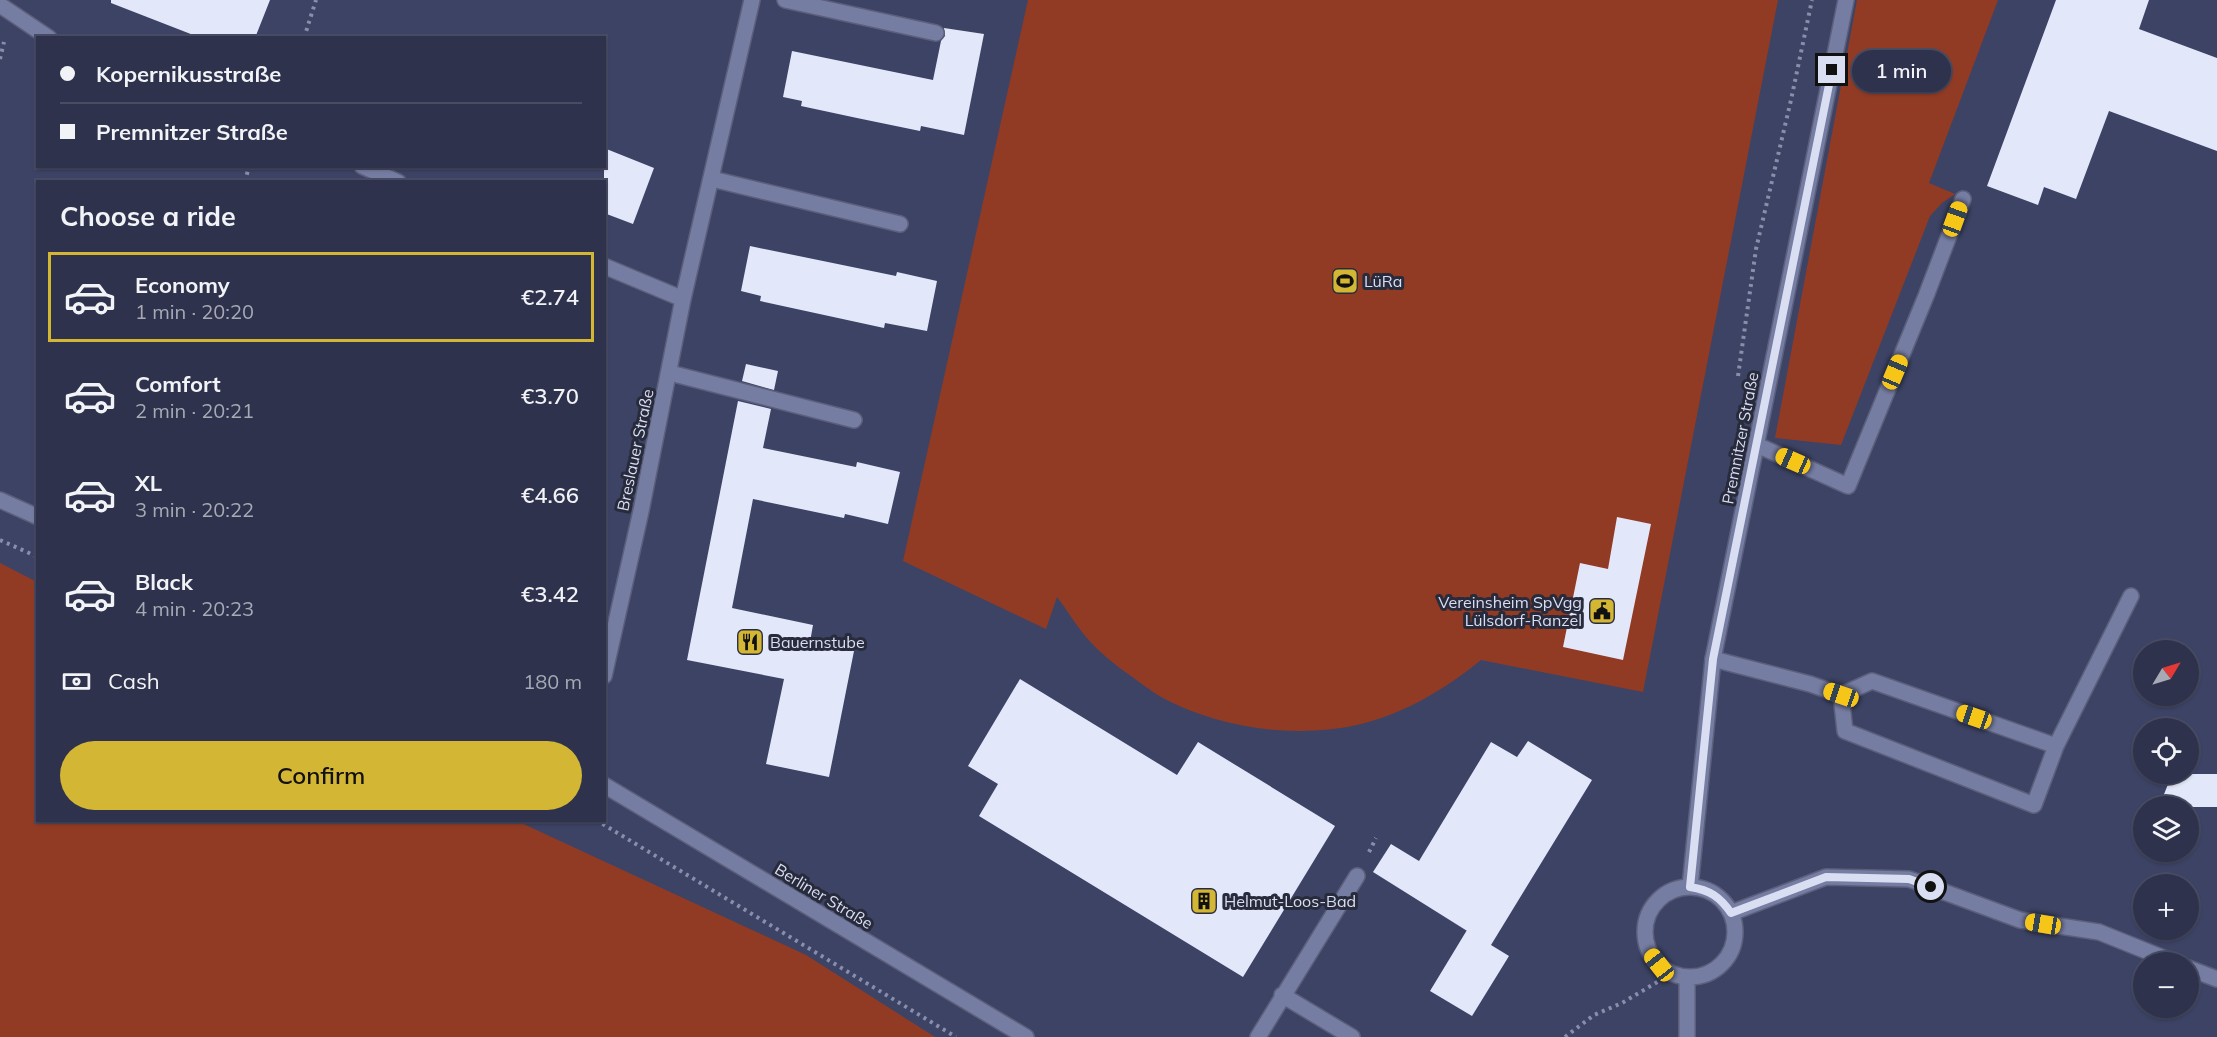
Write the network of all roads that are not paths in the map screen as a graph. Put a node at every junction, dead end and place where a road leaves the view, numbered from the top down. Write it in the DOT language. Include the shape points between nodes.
graph roads {
  1 [pos="752,0"];
  2 [pos="785,0"];
  3 [pos="1846,0"];
  4 [pos="0,5"];
  5 [pos="936,33"];
  6 [pos="47,36"];
  7 [pos="366,168"];
  8 [pos="712,179"];
  9 [pos="394,180"];
  10 [pos="1963,199"];
  11 [pos="900,224"];
  12 [pos="606,267"];
  13 [pos="683,299"];
  14 [pos="670,373"];
  15 [pos="854,420"];
  16 [pos="1757,445"];
  17 [pos="0,500"];
  18 [pos="36,516"];
  19 [pos="2132,596"];
  20 [pos="1713,659"];
  21 [pos="606,667"];
  22 [pos="1841,695"];
  23 [pos="2056,746"];
  24 [pos="606,786"];
  25 [pos="1357,876"];
  26 [pos="1690,887"];
  27 [pos="1731,913"];
  28 [pos="2149,952"];
  29 [pos="2199,972"];
  30 [pos="1688,977"];
  31 [pos="2217,979"];
  32 [pos="1282,995"];
  33 [pos="1026,1037"];
  34 [pos="1258,1037"];
  35 [pos="1352,1037"];
  36 [pos="1687,1037"];
  1 -- 8 [label="street, Breslauer Straße"];
  2 -- 5 [label="street"];
  3 -- 16 [label="street, Premnitzer Straße"];
  4 -- 6 [label="street"];
  7 -- 9 [label="street"];
  8 -- 11 [label="street"];
  8 -- 13 [label="street, Breslauer Straße"];
  10 -- 16 [label="street" via="1848,486"];
  12 -- 13 [label="street"];
  13 -- 14 [label="street, Breslauer Straße"];
  14 -- 15 [label="street, Breslauer Straße"];
  14 -- 21 [label="street, Breslauer Straße"];
  16 -- 20 [label="street, Premnitzer Straße"];
  17 -- 18 [label="street"];
  19 -- 23 [label="street"];
  20 -- 22 [label="street"];
  20 -- 26 [label="street, Premnitzer Straße"];
  22 -- 23 [label="street" via="1872,681"];
  22 -- 23 [label="street" via="1845,731 2034,805"];
  24 -- 33 [label="street, Berliner Straße"];
  25 -- 32 [label="street"];
  26 -- 27 [label="street" via="1707,890 1721,899"];
  26 -- 30 [label="street" via="1661,896 1646,923 1650,953 1659,965"];
  27 -- 28 [label="street" via="1826,877 1909,879 2020,920 2099,932"];
  27 -- 30 [label="street" via="1735,939 1727,957 1713,971"];
  29 -- 31 [label="street"];
  30 -- 36 [label="street"];
  32 -- 34 [label="street"];
  32 -- 35 [label="street"];
}
